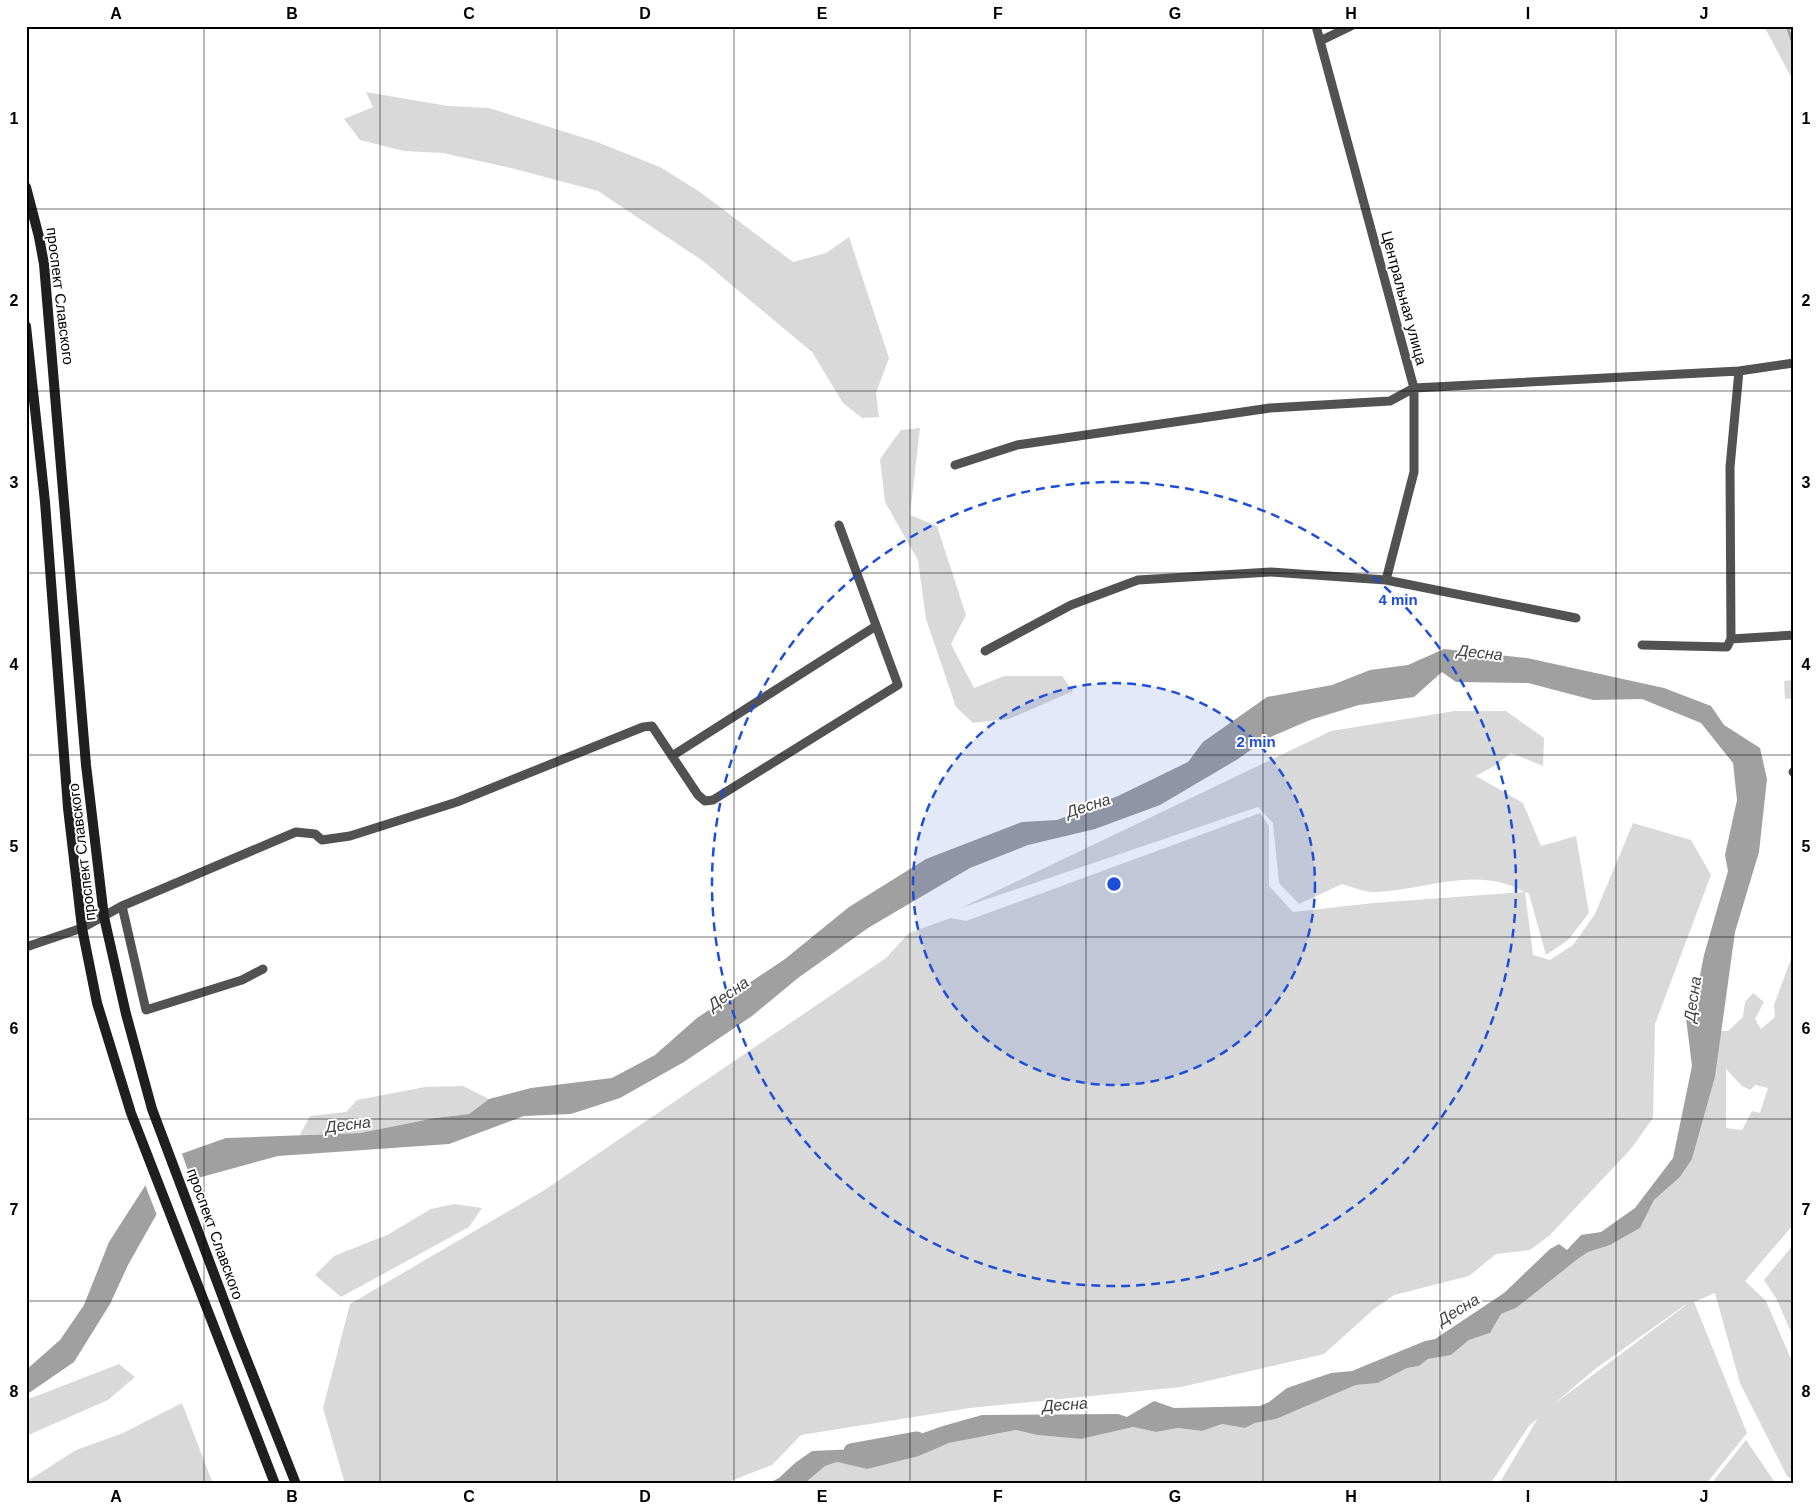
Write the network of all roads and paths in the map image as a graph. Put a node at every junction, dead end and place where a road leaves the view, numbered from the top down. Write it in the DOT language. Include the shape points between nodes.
graph roads {
  1 [pos="1316,26"];
  2 [pos="1351,26"];
  3 [pos="1320,41"];
  4 [pos="26,188"];
  5 [pos="26,326"];
  6 [pos="1794,363"];
  7 [pos="1739,371"];
  8 [pos="1414,388"];
  9 [pos="955,465"];
  10 [pos="839,525"];
  11 [pos="1386,580"];
  12 [pos="1576,618"];
  13 [pos="876,626"];
  14 [pos="1794,635"];
  15 [pos="1731,640"];
  16 [pos="1642,645"];
  17 [pos="985,651"];
  18 [pos="672,756"];
  19 [pos="122,906"];
  20 [pos="104,918"];
  21 [pos="82,928"];
  22 [pos="26,947"];
  23 [pos="263,969"];
  24 [pos="274,1484"];
  25 [pos="296,1484"];
  1 -- 3 [label="street, Центральная улица"];
  2 -- 3 [label="street"];
  3 -- 8 [label="street, Центральная улица"];
  4 -- 20 [label="main road, проспект Славского" via="44,264 86,765"];
  5 -- 21 [label="main road, проспект Славского" via="45,502 68,808"];
  6 -- 7 [label="street"];
  7 -- 8 [label="street"];
  7 -- 15 [label="street" via="1730,466"];
  8 -- 9 [label="street" via="1390,401 1270,408 1017,445"];
  8 -- 11 [label="street, Центральная улица" via="1414,472"];
  10 -- 13 [label="street"];
  11 -- 12 [label="street"];
  11 -- 17 [label="street" via="1271,572 1138,580 1071,605"];
  13 -- 18 [label="street"];
  13 -- 18 [label="street" via="898,685 713,800 705,801 698,795"];
  14 -- 15 [label="street"];
  15 -- 16 [label="street" via="1727,647"];
  18 -- 19 [label="street" via="652,726 643,727 457,802 350,836 322,840 315,834 296,832"];
  19 -- 20 [label="street"];
  19 -- 23 [label="street" via="146,1010 242,980"];
  20 -- 21 [label="street"];
  20 -- 25 [label="main road, проспект Славского" via="152,1109"];
  21 -- 22 [label="street"];
  21 -- 24 [label="main road, проспект Славского" via="97,1003 131,1113"];
}
